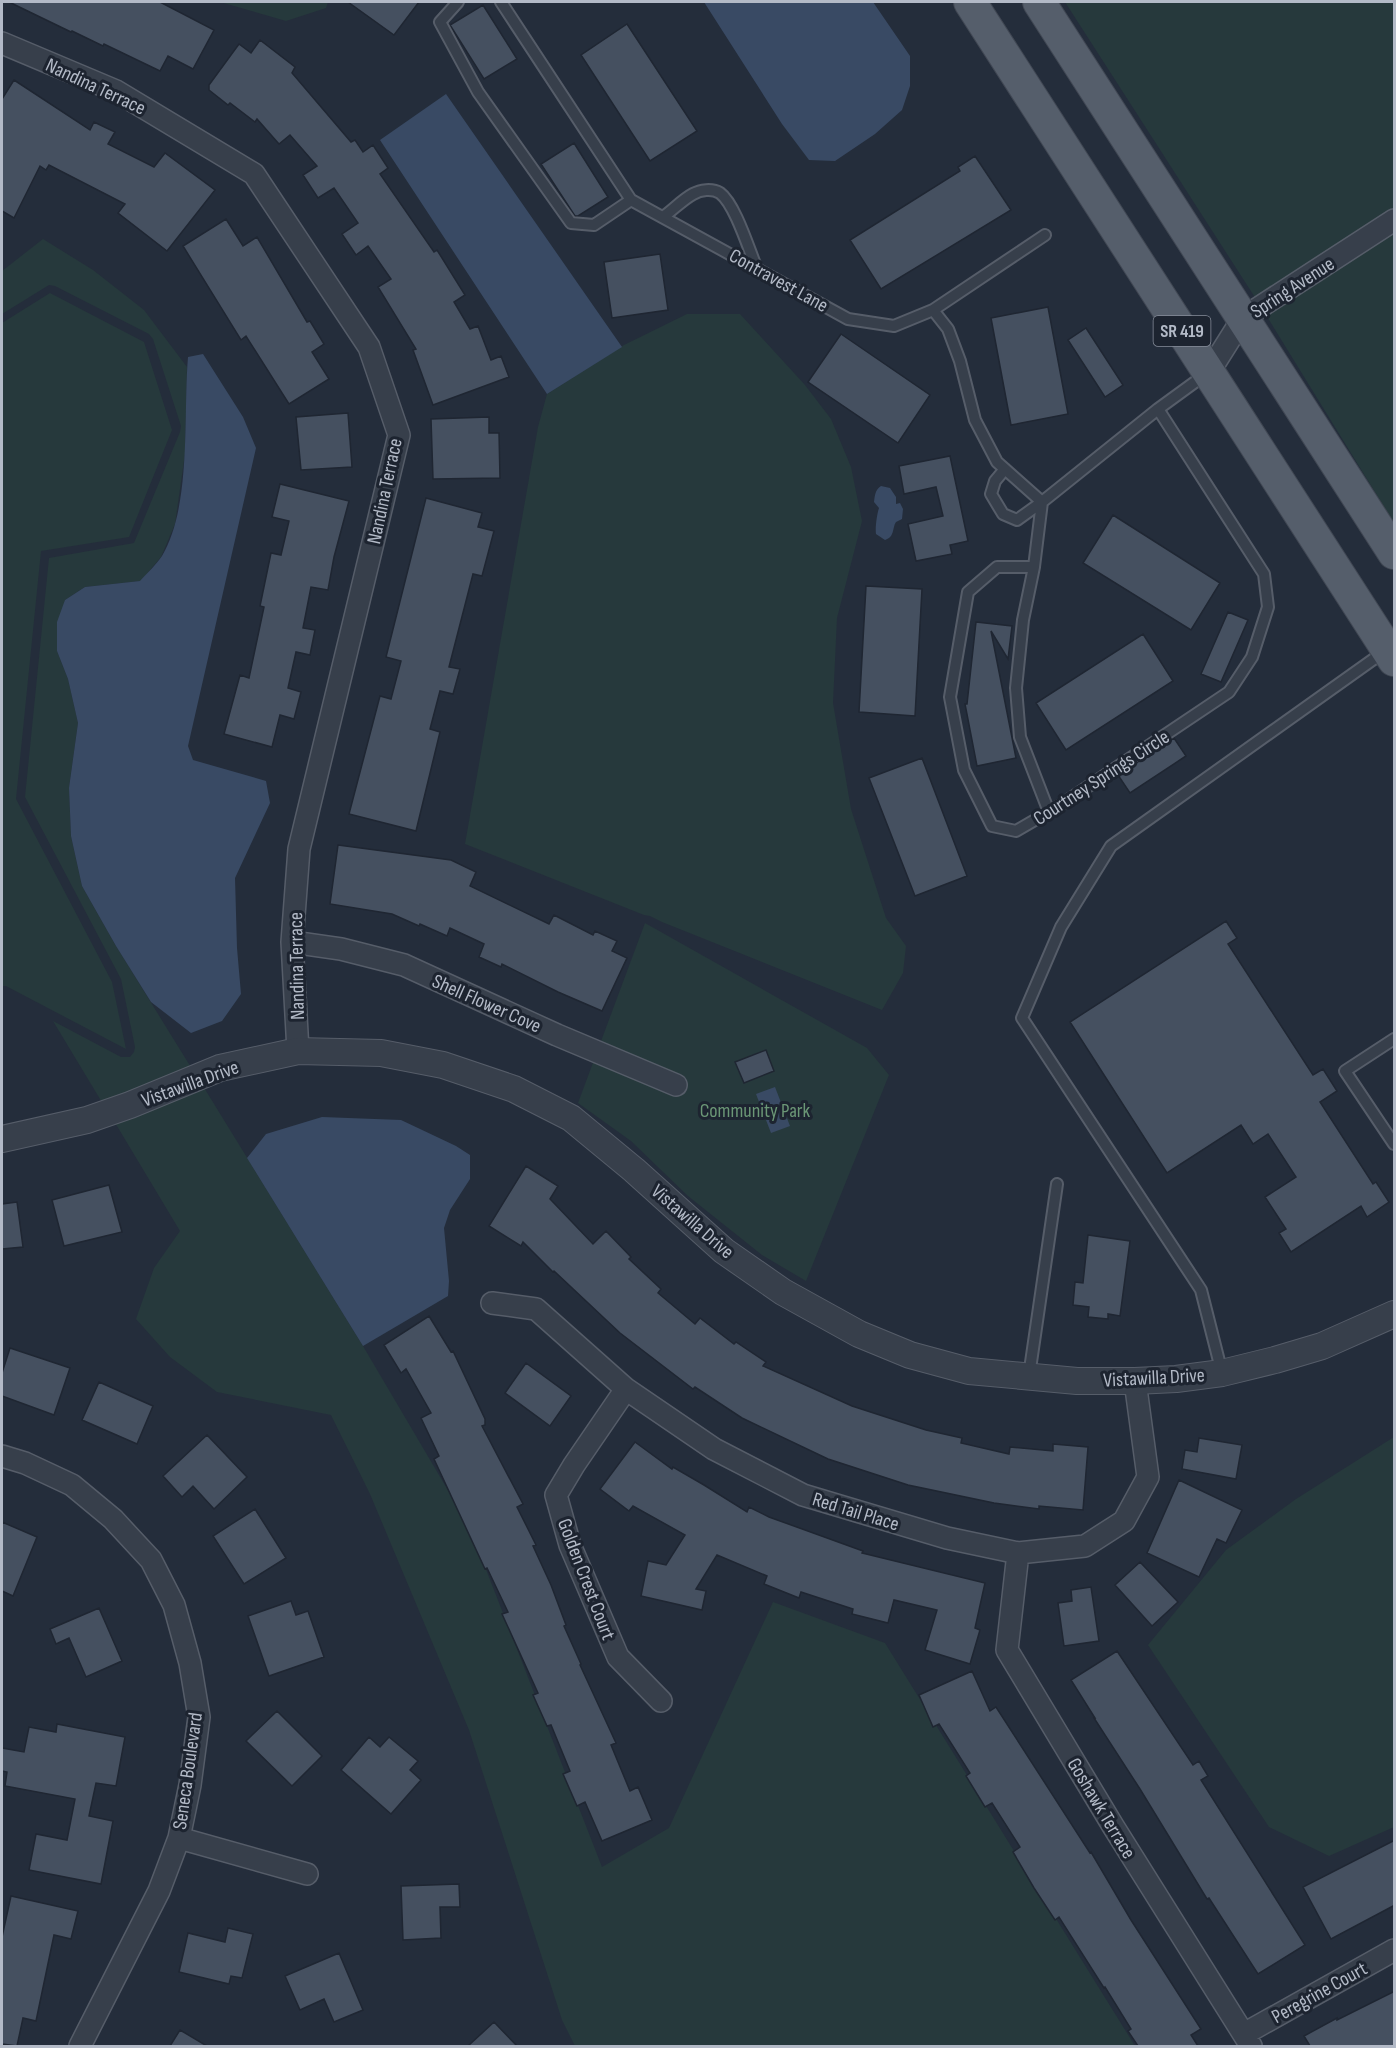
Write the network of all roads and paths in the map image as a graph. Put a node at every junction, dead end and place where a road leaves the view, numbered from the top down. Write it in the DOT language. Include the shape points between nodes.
graph roads {
  1 [pos="458,2"];
  2 [pos="501,2"];
  3 [pos="970,2"];
  4 [pos="1039,2"];
  5 [pos="2,44"];
  6 [pos="631,200"];
  7 [pos="663,218"];
  8 [pos="1395,220"];
  9 [pos="1045,235"];
  10 [pos="757,268"];
  11 [pos="933,310"];
  12 [pos="1243,318"];
  13 [pos="1209,372"];
  14 [pos="1158,409"];
  15 [pos="1005,469"];
  16 [pos="1042,502"];
  17 [pos="1395,553"];
  18 [pos="1034,567"];
  19 [pos="1391,655"];
  20 [pos="1049,812"];
  21 [pos="292,942"];
  22 [pos="1395,1039"];
  23 [pos="298,1052"];
  24 [pos="676,1085"];
  25 [pos="2,1139"];
  26 [pos="1395,1144"];
  27 [pos="1057,1184"];
  28 [pos="492,1303"];
  29 [pos="1395,1314"];
  30 [pos="1222,1372"];
  31 [pos="1029,1376"];
  32 [pos="1135,1382"];
  33 [pos="626,1389"];
  34 [pos="2,1456"];
  35 [pos="1018,1553"];
  36 [pos="661,1701"];
  37 [pos="179,1838"];
  38 [pos="307,1874"];
  39 [pos="1395,1950"];
  40 [pos="1248,2040"];
  41 [pos="80,2046"];
  1 -- 6 [label="lane" via="440,22 478,92 571,223 594,225"];
  2 -- 6 [label="lane, Contravest Lane"];
  3 -- 13 [label="main road, SR 419"];
  4 -- 12 [label="main road, SR 419"];
  5 -- 21 [label="street, Nandina Terrace" via="116,91 254,174 369,347 399,435 299,849"];
  6 -- 7 [label="lane, Contravest Lane"];
  7 -- 10 [label="lane, Contravest Lane"];
  7 -- 10 [label="lane" via="703,190 721,194 736,216"];
  8 -- 12 [label="street, Spring Avenue"];
  9 -- 11 [label="lane, Contravest Lane"];
  10 -- 11 [label="lane, Contravest Lane" via="848,319 894,326"];
  11 -- 15 [label="lane" via="948,329 975,420 996,462"];
  12 -- 13 [label="street, Spring Avenue"];
  12 -- 17 [label="main road, SR 419"];
  13 -- 14 [label="lane"];
  13 -- 19 [label="main road, SR 419"];
  14 -- 16 [label="lane"];
  14 -- 20 [label="lane, Courtney Springs Circle" via="1264,574 1268,607 1252,657 1229,692"];
  15 -- 16 [label="lane"];
  15 -- 16 [label="lane" via="991,495 1003,514 1017,520"];
  16 -- 18 [label="lane"];
  18 -- 20 [label="lane" via="1023,620 1016,688 1020,737"];
  18 -- 20 [label="lane, Courtney Springs Circle" via="997,567 968,592 950,697 964,770 992,826 1016,831"];
  19 -- 30 [label="lane" via="1112,846 1061,927 1022,1018 1201,1290"];
  21 -- 23 [label="street, Nandina Terrace"];
  21 -- 24 [label="street, Shell Flower Cove" via="404,965"];
  22 -- 26 [label="lane" via="1346,1071"];
  23 -- 25 [label="street, Vistawilla Drive" via="220,1068 87,1120"];
  23 -- 31 [label="street, Vistawilla Drive" via="392,1055 443,1065 514,1089 571,1118 723,1251 783,1293 860,1334 910,1355 969,1371"];
  27 -- 31 [label="lane"];
  28 -- 33 [label="street, Red Tail Place" via="536,1309"];
  29 -- 30 [label="street, Vistawilla Drive" via="1322,1346"];
  30 -- 32 [label="street, Vistawilla Drive"];
  31 -- 32 [label="street, Vistawilla Drive"];
  32 -- 35 [label="street, Red Tail Place" via="1148,1477 1124,1521 1085,1546"];
  33 -- 35 [label="street, Red Tail Place" via="714,1449 803,1495 947,1538"];
  33 -- 36 [label="street, Golden Crest Court" via="556,1496 570,1545 618,1657"];
  34 -- 37 [label="street, Seneca Boulevard" via="25,1462 72,1485 113,1519 151,1560 174,1605 199,1717"];
  35 -- 40 [label="street, Goshawk Terrace" via="1007,1650"];
  37 -- 38 [label="street"];
  37 -- 41 [label="street, Seneca Boulevard" via="159,1891"];
  39 -- 40 [label="street, Peregrine Court"];
}
